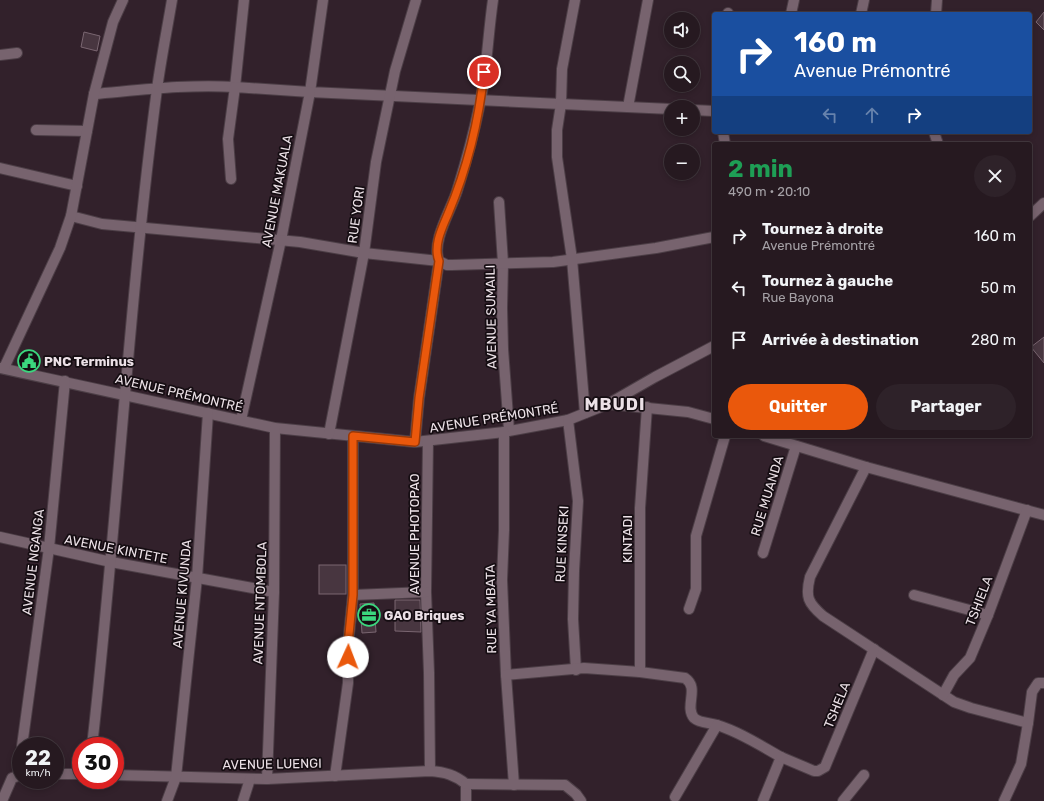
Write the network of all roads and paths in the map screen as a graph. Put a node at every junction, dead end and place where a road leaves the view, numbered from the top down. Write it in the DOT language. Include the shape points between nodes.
graph roads {
  1 [pos="123,0"];
  2 [pos="172,0"];
  3 [pos="244,0"];
  4 [pos="323,0"];
  5 [pos="416,0"];
  6 [pos="493,0"];
  7 [pos="575,0"];
  8 [pos="648,0"];
  9 [pos="794,0"];
  10 [pos="864,0"];
  11 [pos="937,0"];
  12 [pos="791,12"];
  13 [pos="861,12"];
  14 [pos="936,12"];
  15 [pos="17,53"];
  16 [pos="0,55"];
  17 [pos="235,87"];
  18 [pos="157,88"];
  19 [pos="310,92"];
  20 [pos="94,94"];
  21 [pos="391,95"];
  22 [pos="481,101"];
  23 [pos="561,104"];
  24 [pos="628,107"];
  25 [pos="664,109"];
  26 [pos="700,110"];
  27 [pos="712,110"];
  28 [pos="36,130"];
  29 [pos="87,131"];
  30 [pos="0,168"];
  31 [pos="231,179"];
  32 [pos="77,186"];
  33 [pos="499,202"];
  34 [pos="1044,203"];
  35 [pos="1032,214"];
  36 [pos="71,216"];
  37 [pos="141,229"];
  38 [pos="712,237"];
  39 [pos="281,240"];
  40 [pos="364,253"];
  41 [pos="572,259"];
  42 [pos="439,261"];
  43 [pos="503,263"];
  44 [pos="712,347"];
  45 [pos="2,368"];
  46 [pos="65,382"];
  47 [pos="124,394"];
  48 [pos="608,404"];
  49 [pos="647,407"];
  50 [pos="208,413"];
  51 [pos="585,413"];
  52 [pos="712,418"];
  53 [pos="241,420"];
  54 [pos="568,420"];
  55 [pos="275,428"];
  56 [pos="507,431"];
  57 [pos="330,434"];
  58 [pos="353,436"];
  59 [pos="724,438"];
  60 [pos="770,438"];
  61 [pos="428,441"];
  62 [pos="415,442"];
  63 [pos="796,446"];
  64 [pos="866,467"];
  65 [pos="1027,510"];
  66 [pos="1044,515"];
  67 [pos="0,537"];
  68 [pos="49,548"];
  69 [pos="763,553"];
  70 [pos="111,562"];
  71 [pos="197,578"];
  72 [pos="274,592"];
  73 [pos="426,592"];
  74 [pos="353,595"];
  75 [pos="914,595"];
  76 [pos="689,609"];
  77 [pos="988,615"];
  78 [pos="874,649"];
  79 [pos="576,670"];
  80 [pos="640,672"];
  81 [pos="506,675"];
  82 [pos="1044,683"];
  83 [pos="943,695"];
  84 [pos="1028,723"];
  85 [pos="718,725"];
  86 [pos="23,737"];
  87 [pos="93,737"];
  88 [pos="781,757"];
  89 [pos="430,771"];
  90 [pos="864,774"];
  91 [pos="124,775"];
  92 [pos="335,776"];
  93 [pos="176,777"];
  94 [pos="12,778"];
  95 [pos="250,779"];
  96 [pos="267,779"];
  97 [pos="466,784"];
  98 [pos="514,785"];
  99 [pos="675,797"];
  100 [pos="2,801"];
  101 [pos="167,801"];
  102 [pos="243,801"];
  103 [pos="466,801"];
  104 [pos="582,801"];
  105 [pos="763,801"];
  106 [pos="843,801"];
  107 [pos="1004,801"];
  1 -- 20 [label="street" via="113,22"];
  2 -- 18 [label="street"];
  3 -- 17 [label="street"];
  4 -- 19 [label="street, AVENUE MAKUALA"];
  5 -- 21 [label="street, RUE YORI"];
  6 -- 22 [label="street"];
  7 -- 23 [label="street" via="562,69"];
  8 -- 24 [label="street"];
  9 -- 12 [label="street"];
  10 -- 13 [label="street"];
  11 -- 14 [label="street"];
  15 -- 16 [label="street"];
  17 -- 18 [label="street"];
  17 -- 19 [label="street"];
  17 -- 31 [label="street" via="228,139"];
  18 -- 20 [label="street"];
  18 -- 37 [label="street"];
  19 -- 21 [label="street"];
  19 -- 39 [label="street, AVENUE MAKUALA"];
  20 -- 29 [label="street"];
  21 -- 22 [label="street"];
  21 -- 40 [label="street, RUE YORI" via="376,162"];
  22 -- 23 [label="street"];
  22 -- 42 [label="street" via="455,197 439,238"];
  23 -- 24 [label="street"];
  23 -- 41 [label="street" via="557,130 557,157"];
  24 -- 25 [label="street"];
  26 -- 27 [label="street"];
  28 -- 29 [label="street"];
  29 -- 32 [label="street"];
  30 -- 32 [label="street"];
  32 -- 36 [label="street"];
  33 -- 43 [label="street, AVENUE SUMAILI"];
  34 -- 35 [label="street"];
  36 -- 37 [label="street" via="102,224"];
  36 -- 45 [label="street" via="60,248"];
  37 -- 39 [label="street"];
  37 -- 47 [label="street"];
  38 -- 41 [label="street"];
  39 -- 40 [label="street"];
  39 -- 53 [label="street, AVENUE MAKUALA"];
  40 -- 42 [label="street"];
  40 -- 57 [label="street, RUE YORI"];
  41 -- 43 [label="street" via="541,263"];
  41 -- 51 [label="street"];
  42 -- 43 [label="street" via="447,265"];
  42 -- 62 [label="street"];
  43 -- 56 [label="street, AVENUE SUMAILI" via="502,308"];
  44 -- 48 [label="street, AVENUE PRÉMONTRÉ"];
  45 -- 46 [label="street, AVENUE PRÉMONTRÉ"];
  46 -- 47 [label="street, AVENUE PRÉMONTRÉ"];
  46 -- 68 [label="street, AVENUE NGANGA"];
  47 -- 50 [label="street, AVENUE PRÉMONTRÉ"];
  47 -- 70 [label="street"];
  48 -- 49 [label="street"];
  48 -- 51 [label="street, AVENUE PRÉMONTRÉ"];
  49 -- 52 [label="street" via="688,412"];
  49 -- 80 [label="street, KINTADI" via="640,508"];
  50 -- 53 [label="street, AVENUE PRÉMONTRÉ"];
  50 -- 71 [label="street, AVENUE KIVUNDA"];
  51 -- 54 [label="street, AVENUE PRÉMONTRÉ"];
  53 -- 55 [label="street, AVENUE PRÉMONTRÉ"];
  54 -- 56 [label="street, AVENUE PRÉMONTRÉ"];
  54 -- 79 [label="street, RUE KINSEKI" via="578,501 573,603"];
  55 -- 57 [label="street, AVENUE PRÉMONTRÉ"];
  55 -- 72 [label="street, AVENUE NTOMBOLA"];
  56 -- 61 [label="street, AVENUE PRÉMONTRÉ"];
  56 -- 81 [label="street, RUE YA MBATA" via="502,580"];
  57 -- 58 [label="street, AVENUE PRÉMONTRÉ"];
  58 -- 62 [label="street, AVENUE PRÉMONTRÉ"];
  58 -- 74 [label="street"];
  59 -- 76 [label="street" via="696,536 696,590"];
  60 -- 63 [label="street"];
  61 -- 62 [label="street, AVENUE PRÉMONTRÉ"];
  61 -- 73 [label="street, AVENUE PHOTOPAO"];
  63 -- 64 [label="street"];
  63 -- 69 [label="street, RUE MUANDA"];
  64 -- 65 [label="street"];
  64 -- 78 [label="street" via="810,577 807,590 808,601 823,616"];
  65 -- 66 [label="street"];
  65 -- 77 [label="street, TSHIELA"];
  67 -- 68 [label="street, AVENUE KINTETE"];
  68 -- 70 [label="street, AVENUE KINTETE"];
  68 -- 86 [label="street, AVENUE NGANGA"];
  70 -- 71 [label="street, AVENUE KINTETE"];
  70 -- 87 [label="street"];
  71 -- 72 [label="street, AVENUE KINTETE"];
  71 -- 93 [label="street, AVENUE KIVUNDA"];
  72 -- 96 [label="street, AVENUE NTOMBOLA"];
  73 -- 74 [label="street"];
  73 -- 89 [label="street, AVENUE PHOTOPAO"];
  74 -- 92 [label="street" via="348,644 348,683"];
  75 -- 77 [label="street"];
  77 -- 83 [label="street, TSHIELA" via="970,658 954,676"];
  78 -- 83 [label="street"];
  78 -- 88 [label="street, TSHELA" via="825,767 814,771"];
  79 -- 80 [label="street" via="584,668"];
  79 -- 81 [label="street"];
  80 -- 85 [label="street" via="687,680 692,687 694,718"];
  81 -- 98 [label="street, RUE YA MBATA"];
  82 -- 84 [label="street" via="1038,682 1032,692"];
  83 -- 84 [label="street" via="971,708"];
  84 -- 107 [label="street" via="1021,764"];
  85 -- 88 [label="street"];
  85 -- 99 [label="street"];
  88 -- 105 [label="street"];
  89 -- 92 [label="street, AVENUE LUENGI"];
  89 -- 97 [label="street, AVENUE LUENGI" via="446,772"];
  90 -- 106 [label="street"];
  91 -- 93 [label="street, AVENUE LUENGI"];
  92 -- 96 [label="street, AVENUE LUENGI"];
  93 -- 95 [label="street, AVENUE LUENGI"];
  93 -- 101 [label="street, AVENUE KIVUNDA"];
  94 -- 100 [label="street"];
  95 -- 96 [label="street, AVENUE LUENGI"];
  95 -- 102 [label="street"];
  97 -- 98 [label="street"];
  97 -- 103 [label="street"];
  98 -- 104 [label="street" via="565,784"];
}
